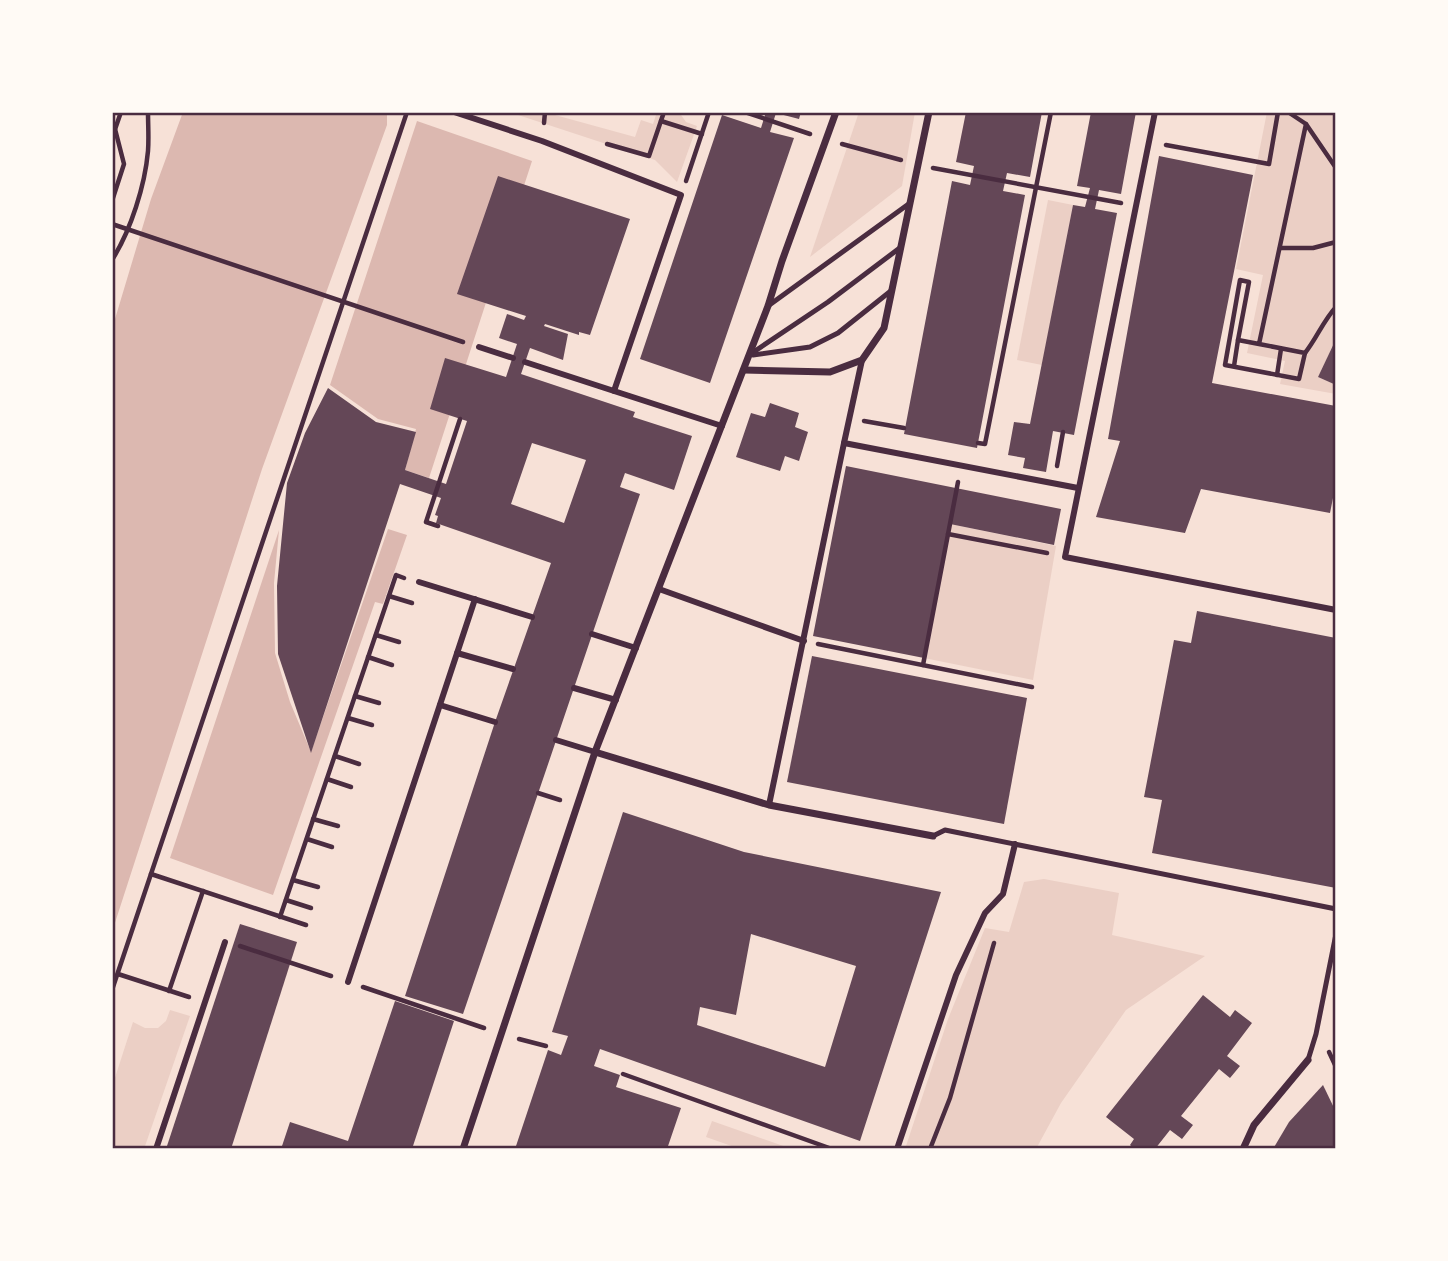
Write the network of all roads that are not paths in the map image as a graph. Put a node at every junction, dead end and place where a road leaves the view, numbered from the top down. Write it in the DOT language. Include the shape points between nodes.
graph roads {
  1 [pos="454,112"];
  2 [pos="836,112"];
  3 [pos="929,112"];
  4 [pos="1155,112"];
  5 [pos="910,203"];
  6 [pos="902,246"];
  7 [pos="893,290"];
  8 [pos="768,306"];
  9 [pos="479,347"];
  10 [pos="749,355"];
  11 [pos="513,358"];
  12 [pos="862,360"];
  13 [pos="525,362"];
  14 [pos="744,370"];
  15 [pos="614,391"];
  16 [pos="722,426"];
  17 [pos="844,443"];
  18 [pos="1078,488"];
  19 [pos="419,582"];
  20 [pos="659,589"];
  21 [pos="475,599"];
  22 [pos="1336,610"];
  23 [pos="532,617"];
  24 [pos="592,634"];
  25 [pos="804,641"];
  26 [pos="636,648"];
  27 [pos="457,653"];
  28 [pos="513,669"];
  29 [pos="574,688"];
  30 [pos="616,700"];
  31 [pos="440,705"];
  32 [pos="495,722"];
  33 [pos="556,740"];
  34 [pos="596,752"];
  35 [pos="769,805"];
  36 [pos="933,836"];
  37 [pos="1015,844"];
  38 [pos="1336,909"];
  39 [pos="1336,934"];
  40 [pos="225,942"];
  41 [pos="348,982"];
  42 [pos="1308,1060"];
  43 [pos="156,1149"];
  44 [pos="463,1149"];
  45 [pos="897,1149"];
  46 [pos="1244,1149"];
  1 -- 15 [label="street" via="681,195"];
  2 -- 8 [label="street"];
  3 -- 5 [label="street"];
  4 -- 18 [label="street"];
  5 -- 6 [label="street"];
  5 -- 8 [label="lane"];
  6 -- 7 [label="street"];
  6 -- 10 [label="lane"];
  7 -- 10 [label="lane" via="838,333 810,347"];
  7 -- 12 [label="street" via="884,328"];
  8 -- 10 [label="street"];
  9 -- 11 [label="street"];
  10 -- 14 [label="street"];
  12 -- 14 [label="street" via="830,372"];
  12 -- 17 [label="street"];
  13 -- 15 [label="street"];
  14 -- 16 [label="street"];
  15 -- 16 [label="street"];
  16 -- 20 [label="street"];
  17 -- 18 [label="street"];
  17 -- 25 [label="street"];
  18 -- 22 [label="street" via="1065,557"];
  19 -- 21 [label="street"];
  20 -- 25 [label="street"];
  20 -- 26 [label="street"];
  21 -- 23 [label="street"];
  21 -- 27 [label="street"];
  24 -- 26 [label="street"];
  25 -- 35 [label="street"];
  26 -- 30 [label="street"];
  27 -- 28 [label="street"];
  27 -- 31 [label="street"];
  29 -- 30 [label="street"];
  30 -- 34 [label="street"];
  31 -- 32 [label="street"];
  31 -- 41 [label="street"];
  33 -- 34 [label="street"];
  34 -- 35 [label="street"];
  34 -- 44 [label="street"];
  35 -- 36 [label="street"];
  36 -- 37 [label="lane" via="945,830"];
  37 -- 38 [label="lane"];
  37 -- 45 [label="street" via="1003,894 985,913 956,975"];
  39 -- 42 [label="lane"];
  40 -- 43 [label="street"];
  42 -- 46 [label="street" via="1254,1125"];
}
